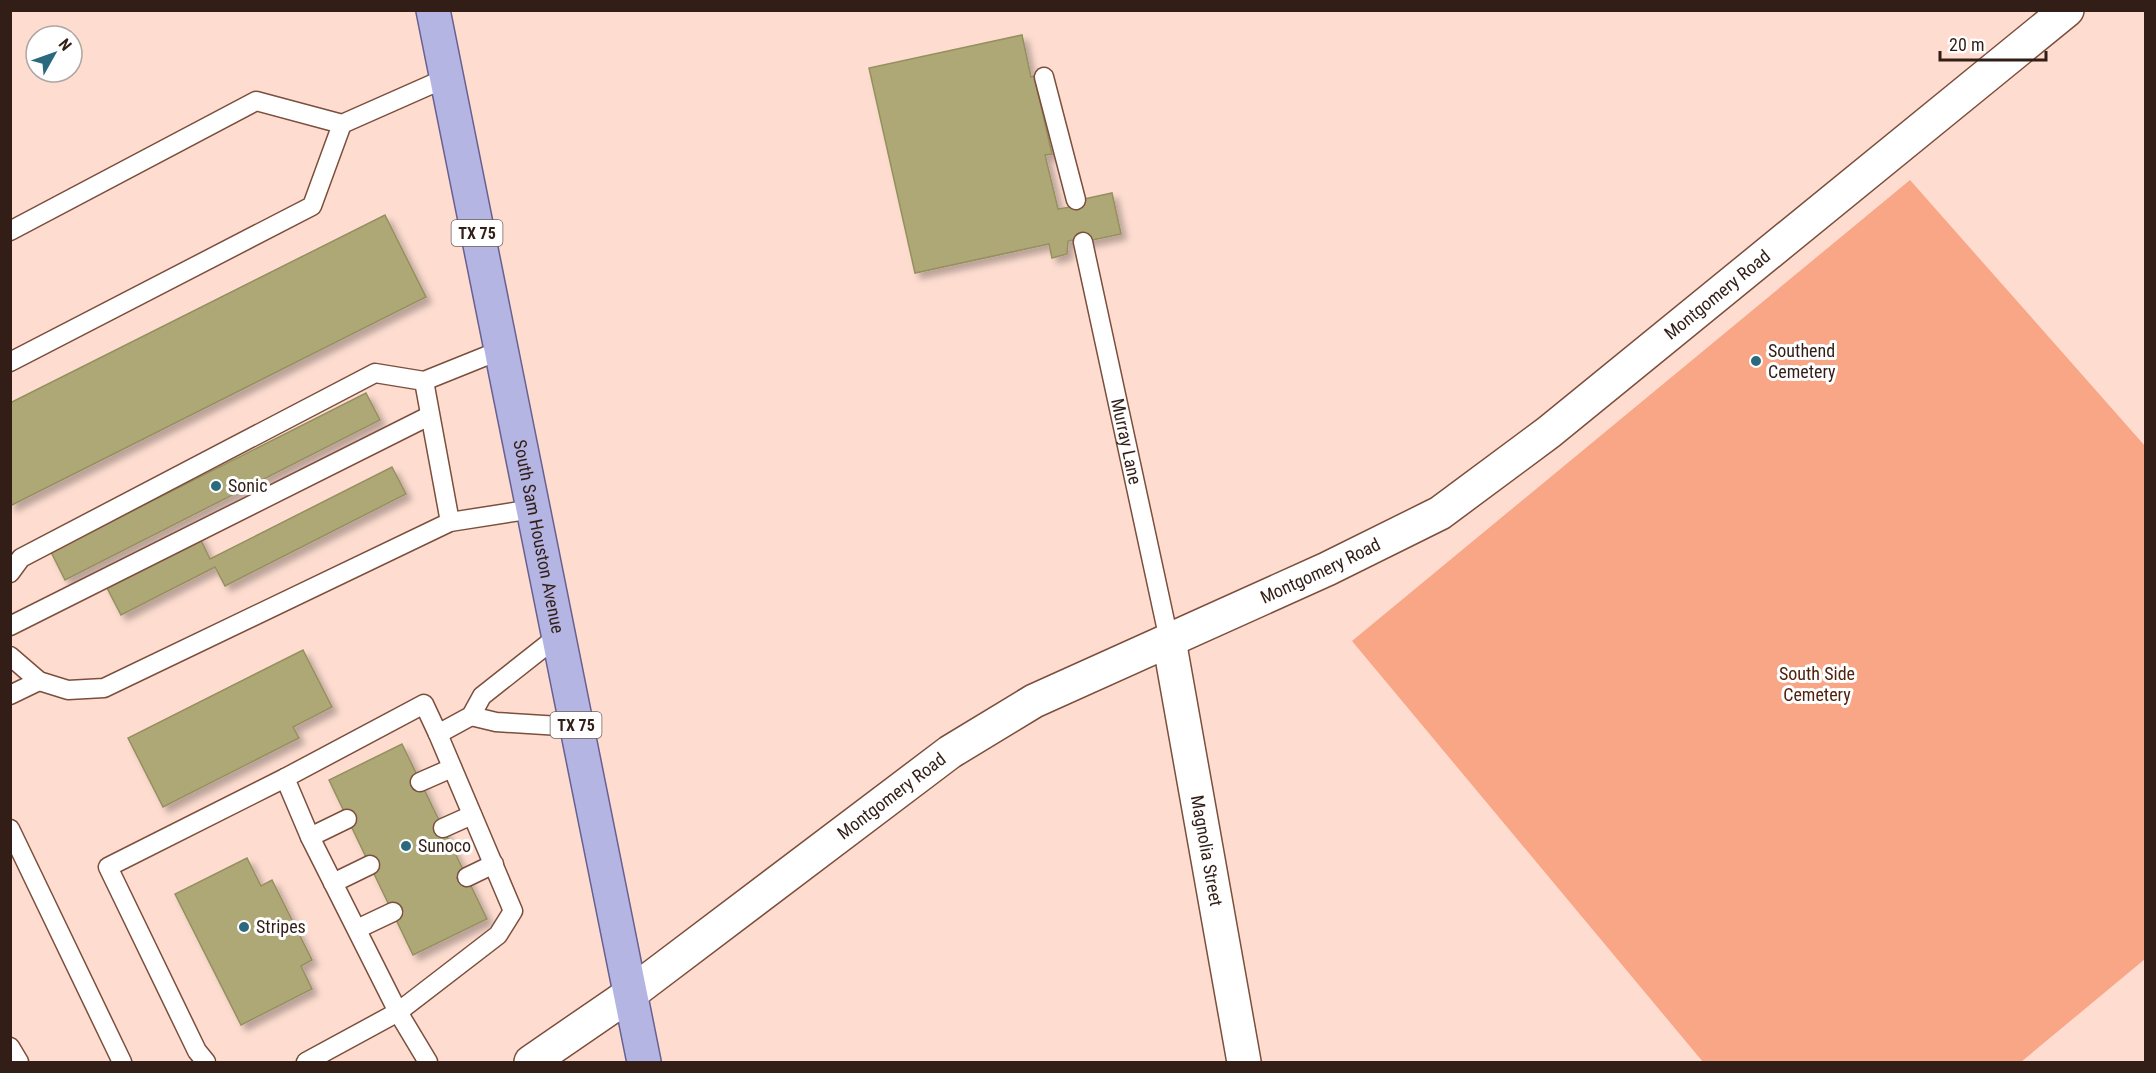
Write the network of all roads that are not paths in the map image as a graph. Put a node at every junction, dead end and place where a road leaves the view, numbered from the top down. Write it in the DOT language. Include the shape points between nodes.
graph roads {
  1 [pos="433,10"];
  2 [pos="2067,10"];
  3 [pos="446,78"];
  4 [pos="1044,78"];
  5 [pos="342,124"];
  6 [pos="1076,200"];
  7 [pos="10,231"];
  8 [pos="1083,242"];
  9 [pos="501,350"];
  10 [pos="10,362"];
  11 [pos="424,381"];
  12 [pos="429,416"];
  13 [pos="533,509"];
  14 [pos="450,522"];
  15 [pos="10,573"];
  16 [pos="10,626"];
  17 [pos="558,636"];
  18 [pos="1169,640"];
  19 [pos="10,656"];
  20 [pos="39,681"];
  21 [pos="10,695"];
  22 [pos="471,716"];
  23 [pos="576,727"];
  24 [pos="438,734"];
  25 [pos="452,768"];
  26 [pos="285,778"];
  27 [pos="420,782"];
  28 [pos="472,814"];
  29 [pos="347,819"];
  30 [pos="443,828"];
  31 [pos="10,829"];
  32 [pos="310,837"];
  33 [pos="494,864"];
  34 [pos="370,865"];
  35 [pos="467,877"];
  36 [pos="333,883"];
  37 [pos="393,912"];
  38 [pos="357,929"];
  39 [pos="630,994"];
  40 [pos="398,1012"];
  41 [pos="10,1047"];
  42 [pos="19,1062"];
  43 [pos="122,1062"];
  44 [pos="206,1062"];
  45 [pos="306,1062"];
  46 [pos="428,1062"];
  47 [pos="531,1062"];
  48 [pos="644,1062"];
  49 [pos="1244,1062"];
  1 -- 3 [label="main road, South Sam Houston Avenue / TX 75"];
  2 -- 18 [label="street, Montgomery Road" via="1549,432 1440,513"];
  3 -- 5 [label="lane"];
  3 -- 9 [label="main road, South Sam Houston Avenue / TX 75"];
  4 -- 6 [label="lane"];
  5 -- 7 [label="lane" via="256,101"];
  5 -- 10 [label="lane" via="312,206"];
  8 -- 18 [label="lane, Murray Lane"];
  9 -- 11 [label="lane"];
  9 -- 13 [label="main road, South Sam Houston Avenue / TX 75"];
  11 -- 12 [label="lane"];
  11 -- 15 [label="lane" via="375,373 21,558"];
  12 -- 14 [label="lane"];
  12 -- 16 [label="lane"];
  13 -- 14 [label="lane"];
  13 -- 17 [label="main road, South Sam Houston Avenue / TX 75"];
  14 -- 20 [label="lane" via="104,688 68,690"];
  17 -- 22 [label="lane" via="482,696"];
  17 -- 23 [label="main road, South Sam Houston Avenue / TX 75"];
  18 -- 39 [label="street, Montgomery Road" via="1034,701 956,748"];
  18 -- 49 [label="street, Magnolia Street"];
  19 -- 20 [label="lane"];
  20 -- 21 [label="lane"];
  22 -- 23 [label="lane" via="496,722"];
  22 -- 24 [label="lane"];
  23 -- 39 [label="main road, South Sam Houston Avenue / TX 75"];
  24 -- 25 [label="lane"];
  24 -- 26 [label="lane" via="424,704"];
  25 -- 27 [label="lane"];
  25 -- 28 [label="lane"];
  26 -- 32 [label="lane"];
  26 -- 44 [label="lane" via="108,867 197,1051"];
  28 -- 30 [label="lane"];
  28 -- 33 [label="lane"];
  29 -- 32 [label="lane"];
  31 -- 43 [label="lane"];
  32 -- 36 [label="lane"];
  33 -- 35 [label="lane"];
  33 -- 40 [label="lane" via="513,912 498,935"];
  34 -- 36 [label="lane"];
  36 -- 38 [label="lane"];
  37 -- 38 [label="lane"];
  38 -- 40 [label="lane"];
  39 -- 47 [label="street, Montgomery Road"];
  39 -- 48 [label="main road, South Sam Houston Avenue / TX 75"];
  40 -- 45 [label="lane"];
  40 -- 46 [label="lane"];
  41 -- 42 [label="lane"];
}
